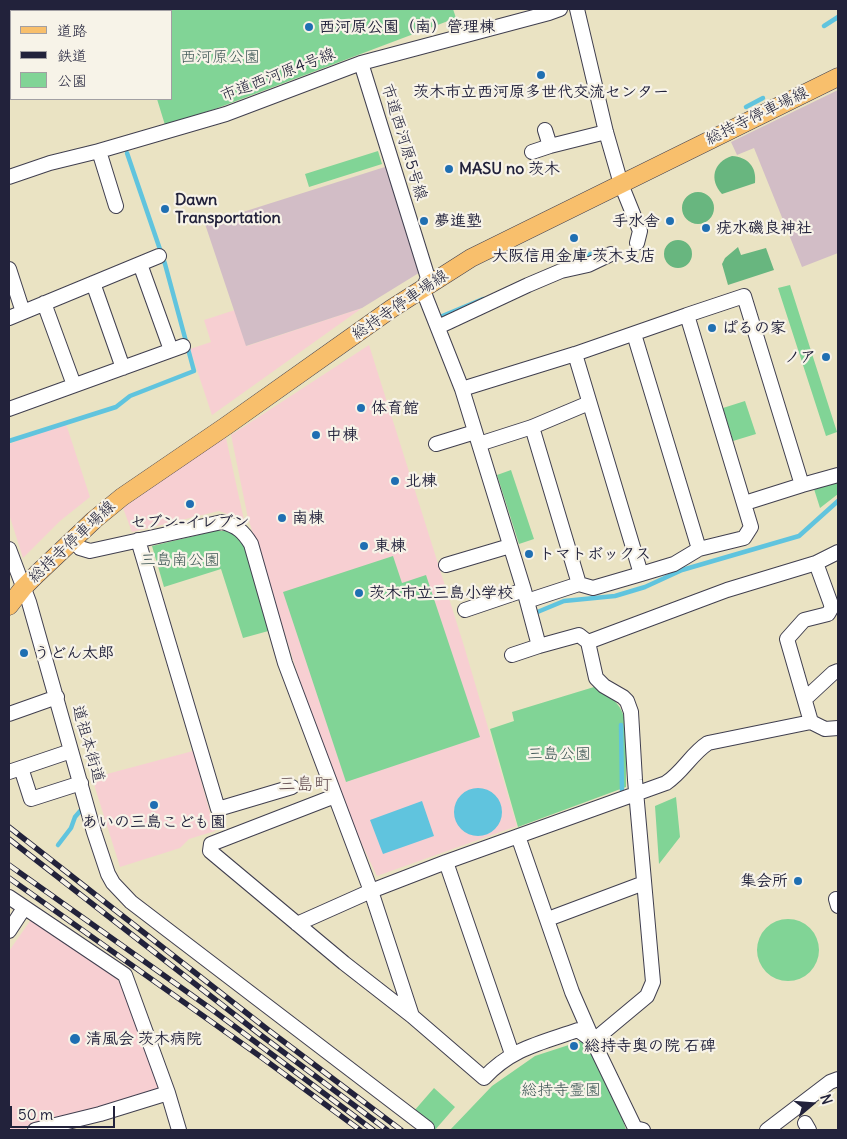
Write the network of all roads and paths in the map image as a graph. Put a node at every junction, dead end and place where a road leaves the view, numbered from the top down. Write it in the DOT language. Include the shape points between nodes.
graph roads {
  1 [pos="560,9"];
  2 [pos="577,9"];
  3 [pos="361,63"];
  4 [pos="838,77"];
  5 [pos="545,130"];
  6 [pos="606,132"];
  7 [pos="550,146"];
  8 [pos="99,151"];
  9 [pos="532,152"];
  10 [pos="9,177"];
  11 [pos="621,184"];
  12 [pos="116,206"];
  13 [pos="637,243"];
  14 [pos="611,254"];
  15 [pos="159,256"];
  16 [pos="140,264"];
  17 [pos="9,269"];
  18 [pos="93,283"];
  19 [pos="423,288"];
  20 [pos="44,303"];
  21 [pos="23,312"];
  22 [pos="687,314"];
  23 [pos="9,318"];
  24 [pos="438,327"];
  25 [pos="634,334"];
  26 [pos="575,354"];
  27 [pos="123,368"];
  28 [pos="74,386"];
  29 [pos="462,389"];
  30 [pos="589,403"];
  31 [pos="9,409"];
  32 [pos="532,427"];
  33 [pos="477,438"];
  34 [pos="436,444"];
  35 [pos="838,475"];
  36 [pos="802,485"];
  37 [pos="745,503"];
  38 [pos="74,539"];
  39 [pos="138,540"];
  40 [pos="510,546"];
  41 [pos="9,549"];
  42 [pos="700,549"];
  43 [pos="838,552"];
  44 [pos="816,563"];
  45 [pos="446,565"];
  46 [pos="641,574"];
  47 [pos="579,584"];
  48 [pos="23,588"];
  49 [pos="526,595"];
  50 [pos="9,606"];
  51 [pos="465,610"];
  52 [pos="588,642"];
  53 [pos="539,646"];
  54 [pos="512,655"];
  55 [pos="838,671"];
  56 [pos="57,697"];
  57 [pos="804,700"];
  58 [pos="9,714"];
  59 [pos="811,722"];
  60 [pos="838,728"];
  61 [pos="71,751"];
  62 [pos="15,770"];
  63 [pos="81,783"];
  64 [pos="292,788"];
  65 [pos="637,792"];
  66 [pos="335,796"];
  67 [pos="518,836"];
  68 [pos="446,862"];
  69 [pos="644,883"];
  70 [pos="372,891"];
  71 [pos="9,896"];
  72 [pos="24,908"];
  73 [pos="9,914"];
  74 [pos="548,918"];
  75 [pos="297,924"];
  76 [pos="9,932"];
  77 [pos="412,1016"];
  78 [pos="593,1041"];
  79 [pos="512,1054"];
  80 [pos="838,1079"];
  81 [pos="168,1093"];
  82 [pos="427,1128"];
  83 [pos="638,1129"];
  84 [pos="35,1130"];
  85 [pos="179,1130"];
  86 [pos="767,1130"];
  1 -- 3 [label="street, 市道西河原4号線"];
  2 -- 6 [label="street"];
  3 -- 8 [label="street, 市道西河原4号線" via="226,114"];
  3 -- 19 [label="street, 市道西河原5号線" via="428,278"];
  4 -- 11 [label="main road, 総持寺停車場線"];
  5 -- 7 [label="street"];
  6 -- 7 [label="street"];
  6 -- 11 [label="street"];
  7 -- 9 [label="street"];
  8 -- 10 [label="street, 市道西河原4号線"];
  8 -- 12 [label="street"];
  11 -- 13 [label="street" via="640,231"];
  11 -- 19 [label="main road, 総持寺停車場線" via="471,258"];
  14 -- 24 [label="street" via="588,265 561,271"];
  15 -- 16 [label="street"];
  16 -- 18 [label="street"];
  16 -- 27 [label="street" via="177,348"];
  17 -- 21 [label="street"];
  18 -- 20 [label="street"];
  18 -- 27 [label="street"];
  19 -- 24 [label="street"];
  19 -- 38 [label="main road, 総持寺停車場線" via="122,496"];
  20 -- 21 [label="street"];
  20 -- 28 [label="street"];
  21 -- 23 [label="street"];
  22 -- 25 [label="street"];
  22 -- 36 [label="street" via="744,296"];
  22 -- 37 [label="street"];
  24 -- 29 [label="street"];
  25 -- 26 [label="street"];
  25 -- 42 [label="street"];
  26 -- 29 [label="street"];
  26 -- 30 [label="street"];
  27 -- 28 [label="street"];
  28 -- 31 [label="street"];
  29 -- 33 [label="street"];
  30 -- 32 [label="street"];
  30 -- 46 [label="street"];
  32 -- 33 [label="street"];
  32 -- 47 [label="street"];
  33 -- 34 [label="street"];
  33 -- 40 [label="street"];
  35 -- 36 [label="street"];
  36 -- 37 [label="street"];
  37 -- 42 [label="street" via="751,527 744,538"];
  38 -- 39 [label="street" via="80,548 90,551"];
  38 -- 48 [label="main road, 総持寺停車場線"];
  39 -- 64 [label="street" via="218,809"];
  39 -- 66 [label="street" via="222,522 243,532 251,544 285,664"];
  40 -- 45 [label="street"];
  40 -- 49 [label="street"];
  41 -- 48 [label="street, 道祖本街道"];
  42 -- 46 [label="street" via="674,564"];
  43 -- 44 [label="street"];
  44 -- 52 [label="street" via="726,590"];
  44 -- 57 [label="street" via="832,607 828,614 804,620 787,639"];
  46 -- 47 [label="street" via="594,588"];
  47 -- 49 [label="street"];
  48 -- 50 [label="main road, 総持寺停車場線"];
  48 -- 56 [label="street, 道祖本街道"];
  49 -- 51 [label="street"];
  49 -- 53 [label="street"];
  52 -- 53 [label="street" via="579,635"];
  52 -- 65 [label="street" via="596,678 623,697 631,712"];
  53 -- 54 [label="street"];
  55 -- 57 [label="street"];
  56 -- 58 [label="street"];
  56 -- 61 [label="street, 道祖本街道"];
  57 -- 59 [label="street"];
  59 -- 60 [label="street" via="826,729"];
  59 -- 65 [label="street" via="708,742 696,750 674,778"];
  61 -- 62 [label="street"];
  61 -- 63 [label="street, 道祖本街道"];
  62 -- 63 [label="street" via="31,799"];
  63 -- 82 [label="street, 道祖本街道" via="108,874 131,902"];
  65 -- 67 [label="street"];
  65 -- 69 [label="street"];
  66 -- 70 [label="street"];
  66 -- 75 [label="street" via="211,844 210,851"];
  67 -- 68 [label="street"];
  67 -- 74 [label="street"];
  68 -- 70 [label="street"];
  68 -- 79 [label="street"];
  69 -- 74 [label="street"];
  69 -- 78 [label="street" via="653,982 647,996"];
  70 -- 75 [label="street"];
  70 -- 77 [label="street"];
  71 -- 72 [label="street"];
  72 -- 73 [label="street"];
  72 -- 76 [label="street"];
  72 -- 81 [label="street" via="125,975"];
  74 -- 78 [label="street" via="572,992"];
  75 -- 77 [label="street"];
  77 -- 79 [label="street" via="484,1078"];
  78 -- 79 [label="street" via="578,1030"];
  78 -- 83 [label="street"];
  80 -- 86 [label="street"];
  81 -- 84 [label="street"];
  81 -- 85 [label="street"];
}
